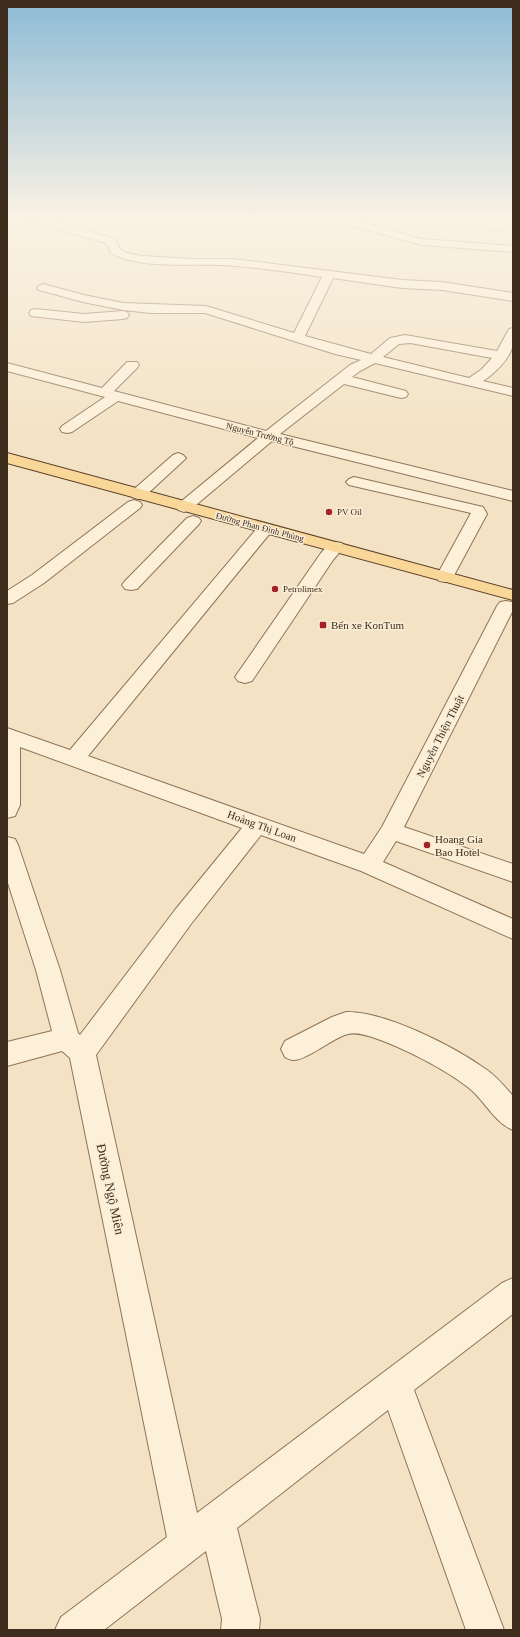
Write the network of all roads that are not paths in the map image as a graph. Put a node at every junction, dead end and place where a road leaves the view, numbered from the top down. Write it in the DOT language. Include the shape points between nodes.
graph roads {
  1 [pos="60,292"];
  2 [pos="320,292"];
  3 [pos="483,292"];
  4 [pos="513,297"];
  5 [pos="163,310"];
  6 [pos="35,313"];
  7 [pos="513,332"];
  8 [pos="298,338"];
  9 [pos="500,356"];
  10 [pos="373,359"];
  11 [pos="132,365"];
  12 [pos="7,367"];
  13 [pos="342,379"];
  14 [pos="471,382"];
  15 [pos="513,392"];
  16 [pos="401,394"];
  17 [pos="111,395"];
  18 [pos="67,429"];
  19 [pos="269,436"];
  20 [pos="7,458"];
  21 [pos="178,458"];
  22 [pos="7,471"];
  23 [pos="354,482"];
  24 [pos="513,496"];
  25 [pos="136,500"];
  26 [pos="184,507"];
  27 [pos="193,521"];
  28 [pos="260,533"];
  29 [pos="331,552"];
  30 [pos="445,577"];
  31 [pos="131,585"];
  32 [pos="7,599"];
  33 [pos="511,603"];
  34 [pos="245,677"];
  35 [pos="9,735"];
  36 [pos="74,759"];
  37 [pos="7,810"];
  38 [pos="257,824"];
  39 [pos="391,832"];
  40 [pos="7,845"];
  41 [pos="369,865"];
  42 [pos="513,873"];
  43 [pos="513,929"];
  44 [pos="74,1046"];
  45 [pos="294,1048"];
  46 [pos="7,1054"];
  47 [pos="513,1117"];
  48 [pos="513,1294"];
  49 [pos="395,1384"];
  50 [pos="217,1520"];
  51 [pos="186,1544"];
  52 [pos="91,1624"];
  53 [pos="240,1630"];
  54 [pos="485,1630"];
  1 -- 5 [label="street" via="111,306"];
  2 -- 8 [label="street"];
  3 -- 4 [label="street"];
  5 -- 6 [label="street" via="84,318"];
  5 -- 8 [label="street" via="206,310"];
  7 -- 9 [label="street"];
  8 -- 10 [label="street"];
  9 -- 10 [label="street" via="405,338 395,341"];
  9 -- 14 [label="street" via="491,368"];
  10 -- 13 [label="street" via="355,368"];
  10 -- 14 [label="street"];
  11 -- 17 [label="street"];
  12 -- 17 [label="street, Nguyễn Trường Tộ"];
  13 -- 16 [label="street"];
  13 -- 19 [label="street"];
  14 -- 15 [label="street"];
  17 -- 18 [label="street"];
  17 -- 19 [label="street, Nguyễn Trường Tộ"];
  19 -- 24 [label="street, Nguyễn Trường Tộ"];
  19 -- 26 [label="street"];
  20 -- 25 [label="main road, Đường Phan Đình Phùng"];
  21 -- 25 [label="street"];
  22 -- 25 [label="main road, Đường Phan Đình Phùng"];
  23 -- 30 [label="street" via="476,510 478,514"];
  25 -- 26 [label="main road, Đường Phan Đình Phùng"];
  25 -- 27 [label="main road, Đường Phan Đình Phùng"];
  25 -- 32 [label="street" via="38,579"];
  26 -- 28 [label="main road, Đường Phan Đình Phùng"];
  27 -- 28 [label="main road, Đường Phan Đình Phùng"];
  27 -- 31 [label="street"];
  28 -- 29 [label="main road, Đường Phan Đình Phùng"];
  28 -- 36 [label="street"];
  29 -- 30 [label="main road, Đường Phan Đình Phùng"];
  29 -- 33 [label="main road, Đường Phan Đình Phùng"];
  29 -- 34 [label="street"];
  30 -- 33 [label="main road, Đường Phan Đình Phùng"];
  33 -- 39 [label="street, Nguyễn Thiện Thuật"];
  35 -- 36 [label="street, Hoàng Thị Loan"];
  35 -- 37 [label="street"];
  36 -- 38 [label="street, Hoàng Thị Loan"];
  38 -- 41 [label="street, Hoàng Thị Loan"];
  38 -- 44 [label="street" via="183,917"];
  39 -- 41 [label="street, Nguyễn Thiện Thuật"];
  39 -- 42 [label="street"];
  40 -- 44 [label="street, Đường Ngộ Miên"];
  41 -- 43 [label="street, Hoàng Thị Loan"];
  44 -- 46 [label="street"];
  44 -- 51 [label="street, Đường Ngộ Miên"];
  45 -- 47 [label="street" via="346,1023 360,1024 395,1034 430,1050 468,1073 498,1097"];
  48 -- 49 [label="street"];
  49 -- 50 [label="street"];
  49 -- 54 [label="street"];
  50 -- 51 [label="street"];
  50 -- 53 [label="street" via="241,1619"];
  51 -- 52 [label="street"];
}
